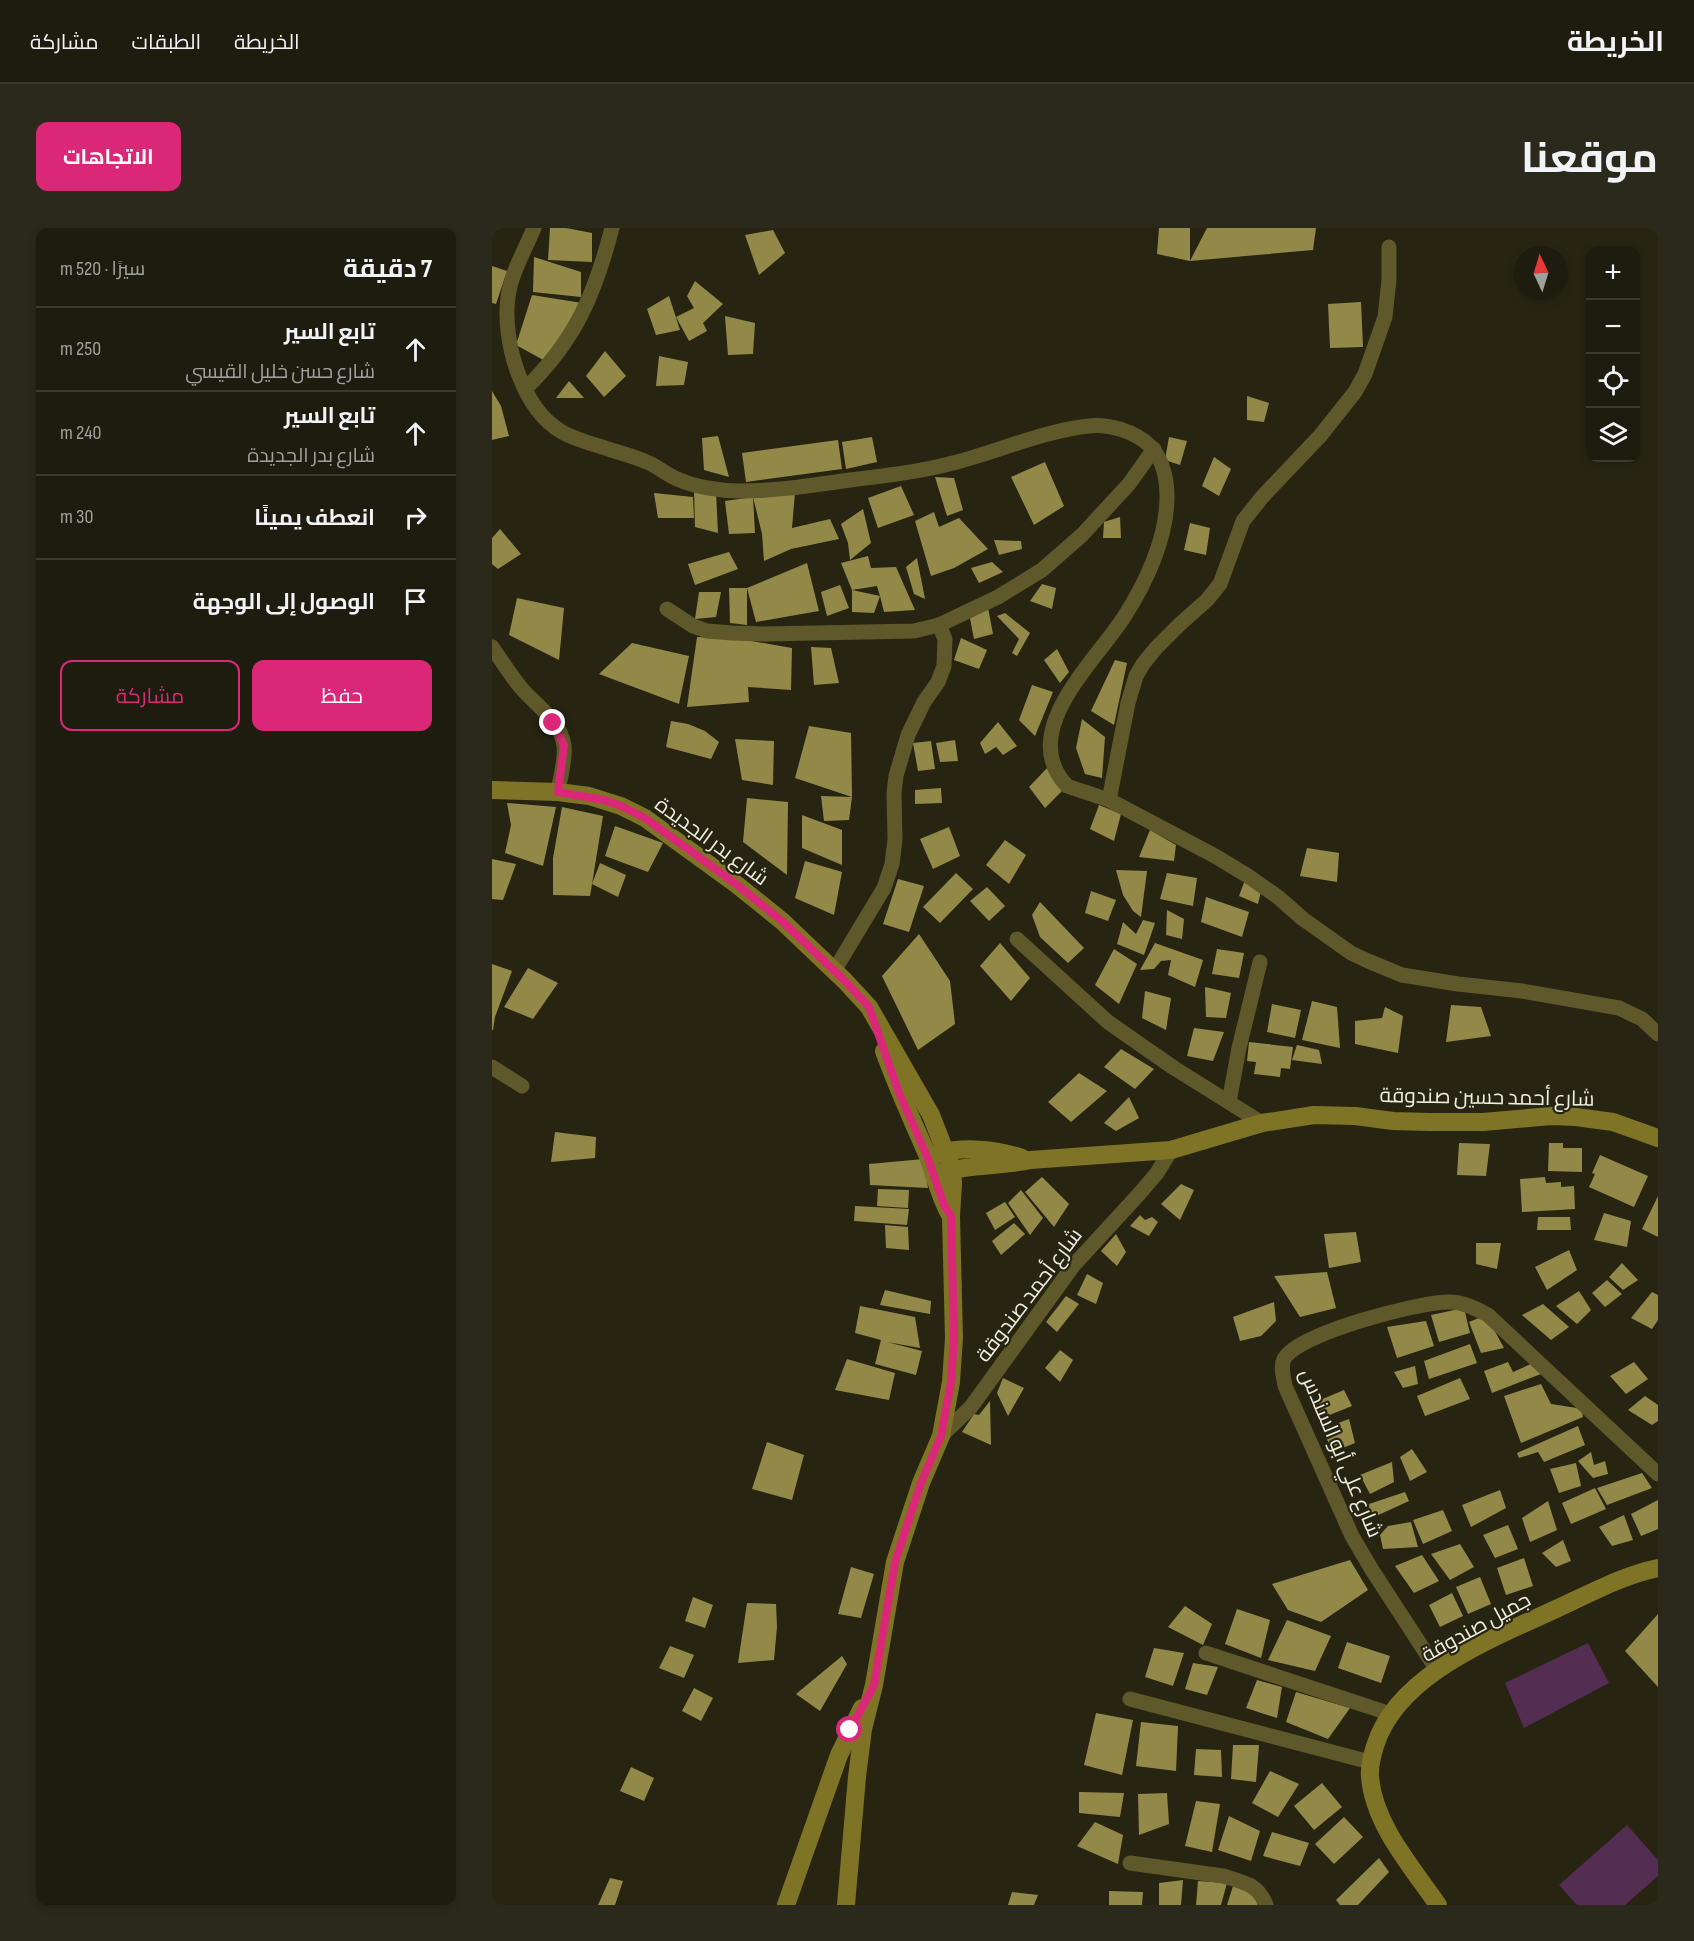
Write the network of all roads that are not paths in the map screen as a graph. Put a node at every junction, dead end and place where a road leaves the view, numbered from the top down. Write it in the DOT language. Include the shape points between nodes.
graph roads {
  1 [pos="534,228"];
  2 [pos="612,228"];
  3 [pos="1389,247"];
  4 [pos="525,389"];
  5 [pos="1154,449"];
  6 [pos="667,609"];
  7 [pos="939,625"];
  8 [pos="492,647"];
  9 [pos="492,790"];
  10 [pos="558,792"];
  11 [pos="1109,800"];
  12 [pos="1017,939"];
  13 [pos="1260,962"];
  14 [pos="834,971"];
  15 [pos="869,1007"];
  16 [pos="1658,1034"];
  17 [pos="492,1067"];
  18 [pos="522,1086"];
  19 [pos="1229,1102"];
  20 [pos="1262,1123"];
  21 [pos="1658,1138"];
  22 [pos="1171,1150"];
  23 [pos="946,1151"];
  24 [pos="927,1156"];
  25 [pos="1030,1160"];
  26 [pos="952,1169"];
  27 [pos="934,1175"];
  28 [pos="951,1216"];
  29 [pos="941,1436"];
  30 [pos="1658,1474"];
  31 [pos="1658,1568"];
  32 [pos="1206,1653"];
  33 [pos="1437,1671"];
  34 [pos="874,1685"];
  35 [pos="1130,1699"];
  36 [pos="1391,1714"];
  37 [pos="1370,1762"];
  38 [pos="1130,1863"];
  39 [pos="786,1905"];
  40 [pos="846,1905"];
  41 [pos="1266,1905"];
  42 [pos="1438,1905"];
  1 -- 4 [label="street" via="507,300 514,362"];
  2 -- 4 [label="street" via="587,306 547,368"];
  3 -- 11 [label="street" via="1385,317 1365,374 1320,436 1243,521 1220,584 1143,664 1128,703"];
  4 -- 5 [label="street" via="538,412 562,432 647,462 674,478 736,491 787,489 910,472 1089,426 1124,431"];
  5 -- 7 [label="street" via="1129,484 1082,535 1042,570 998,597"];
  5 -- 11 [label="street" via="1166,478 1167,506 1161,537 1125,616 1068,694 1051,733 1053,761 1063,781 1073,789"];
  6 -- 7 [label="street" via="693,627 732,633 914,631"];
  7 -- 14 [label="street" via="945,639 944,666 908,735 896,776 892,864 884,888"];
  8 -- 10 [label="street" via="560,735 564,754"];
  9 -- 10 [label="main road, شارع بدر الجديدة"];
  10 -- 14 [label="main road, شارع بدر الجديدة" via="604,800 645,818 782,921"];
  11 -- 16 [label="street" via="1248,876 1368,962 1402,975 1618,1008 1642,1020"];
  12 -- 19 [label="street" via="1108,1022"];
  13 -- 19 [label="street"];
  14 -- 15 [label="main road, شارع بدر الجديدة"];
  15 -- 23 [label="main road, شارع بدر الجديدة" via="931,1115"];
  15 -- 24 [label="main road, شارع بدر الجديدة" via="899,1093"];
  17 -- 18 [label="street"];
  19 -- 20 [label="street"];
  20 -- 21 [label="main road, شارع أحمد حسين صندوقة" via="1314,1115 1430,1122 1551,1116 1613,1122"];
  20 -- 22 [label="main road, شارع أحمد حسين صندوقة"];
  22 -- 25 [label="main road, شارع أحمد حسين صندوقة"];
  22 -- 29 [label="street, شارع أحمد صندوقة" via="1140,1194 1072,1266 971,1407"];
  23 -- 24 [label="main road, شارع أحمد حسين صندوقة"];
  23 -- 25 [label="main road, شارع أحمد حسين صندوقة" via="995,1152"];
  23 -- 26 [label="main road, شارع بدر الجديدة"];
  24 -- 27 [label="main road, شارع بدر الجديدة"];
  25 -- 26 [label="main road, شارع أحمد حسين صندوقة"];
  26 -- 27 [label="main road, شارع أحمد حسين صندوقة"];
  26 -- 28 [label="main road, شارع بدر الجديدة"];
  27 -- 28 [label="main road, شارع بدر الجديدة"];
  28 -- 29 [label="main road, شارع بدر الجديدة" via="954,1338"];
  29 -- 34 [label="main road, شارع بدر الجديدة" via="895,1562"];
  30 -- 33 [label="street, شارع علي أبو السندس" via="1488,1315 1468,1305 1435,1302 1359,1321 1293,1348 1282,1363 1285,1386 1352,1536"];
  31 -- 33 [label="main road, جميل صندوقة" via="1510,1630"];
  32 -- 36 [label="street"];
  33 -- 36 [label="main road, جميل صندوقة"];
  34 -- 39 [label="main road" via="839,1755"];
  34 -- 40 [label="main road" via="863,1728"];
  35 -- 37 [label="street"];
  36 -- 37 [label="main road, جميل صندوقة"];
  37 -- 42 [label="main road, جميل صندوقة" via="1371,1785 1383,1821"];
  38 -- 41 [label="street" via="1236,1880 1260,1892"];
}
